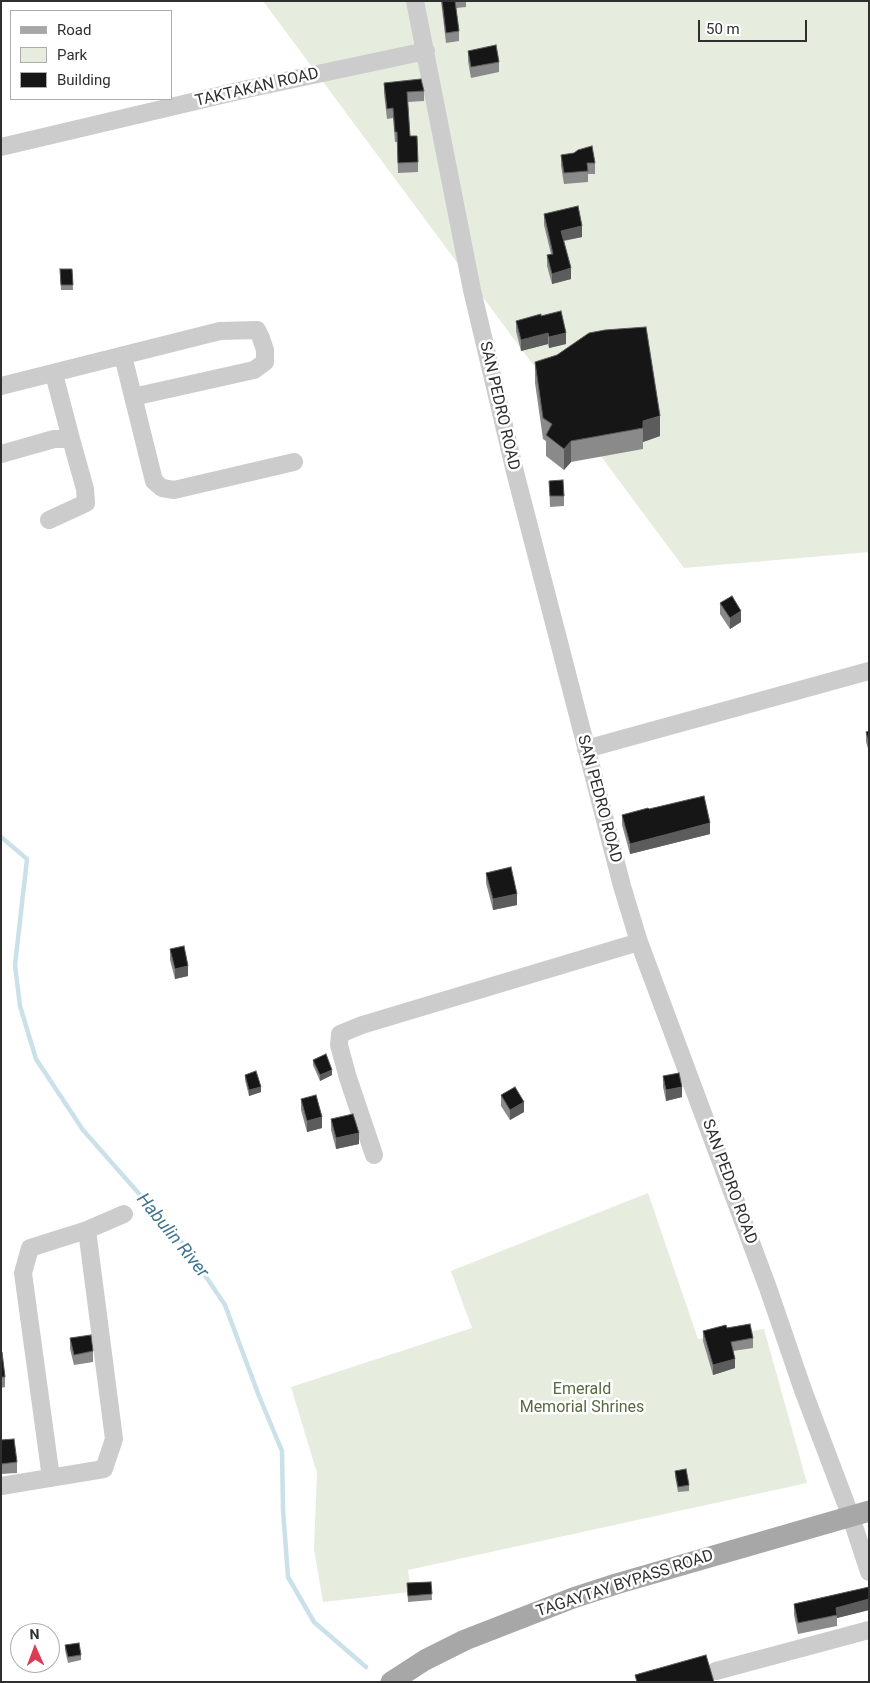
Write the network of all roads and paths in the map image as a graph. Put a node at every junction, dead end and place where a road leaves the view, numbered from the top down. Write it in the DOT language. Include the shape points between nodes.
graph roads {
  1 [pos="415,1"];
  2 [pos="426,51"];
  3 [pos="1,147"];
  4 [pos="123,356"];
  5 [pos="54,374"];
  6 [pos="1,386"];
  7 [pos="133,397"];
  8 [pos="71,439"];
  9 [pos="1,454"];
  10 [pos="294,462"];
  11 [pos="48,520"];
  12 [pos="869,671"];
  13 [pos="586,749"];
  14 [pos="640,942"];
  15 [pos="374,1155"];
  16 [pos="124,1214"];
  17 [pos="87,1230"];
  18 [pos="51,1478"];
  19 [pos="1,1486"];
  20 [pos="860,1514"];
  21 [pos="869,1572"];
  22 [pos="869,1630"];
  23 [pos="716,1671"];
  24 [pos="391,1682"];
  1 -- 2 [label="street, SAN PEDRO ROAD"];
  2 -- 3 [label="street, TAKTAKAN ROAD"];
  2 -- 13 [label="street, SAN PEDRO ROAD" via="472,290"];
  4 -- 5 [label="street"];
  4 -- 7 [label="street"];
  4 -- 7 [label="street" via="220,331 257,330 265,350 265,362 254,370"];
  5 -- 6 [label="street"];
  5 -- 8 [label="street"];
  7 -- 10 [label="street" via="154,481 162,488 174,490"];
  8 -- 9 [label="street" via="54,439"];
  8 -- 11 [label="street" via="86,503"];
  12 -- 13 [label="street"];
  13 -- 14 [label="street, SAN PEDRO ROAD"];
  14 -- 15 [label="street" via="340,1034 339,1045 348,1078"];
  14 -- 20 [label="street, SAN PEDRO ROAD" via="803,1390"];
  16 -- 17 [label="street"];
  17 -- 18 [label="street" via="30,1248 23,1273"];
  17 -- 18 [label="street" via="114,1439 104,1469"];
  18 -- 19 [label="street"];
  20 -- 21 [label="street, SAN PEDRO ROAD"];
  20 -- 24 [label="main road, TAGAYTAY BYPASS ROAD" via="572,1598 465,1640"];
  22 -- 23 [label="street"];
}
